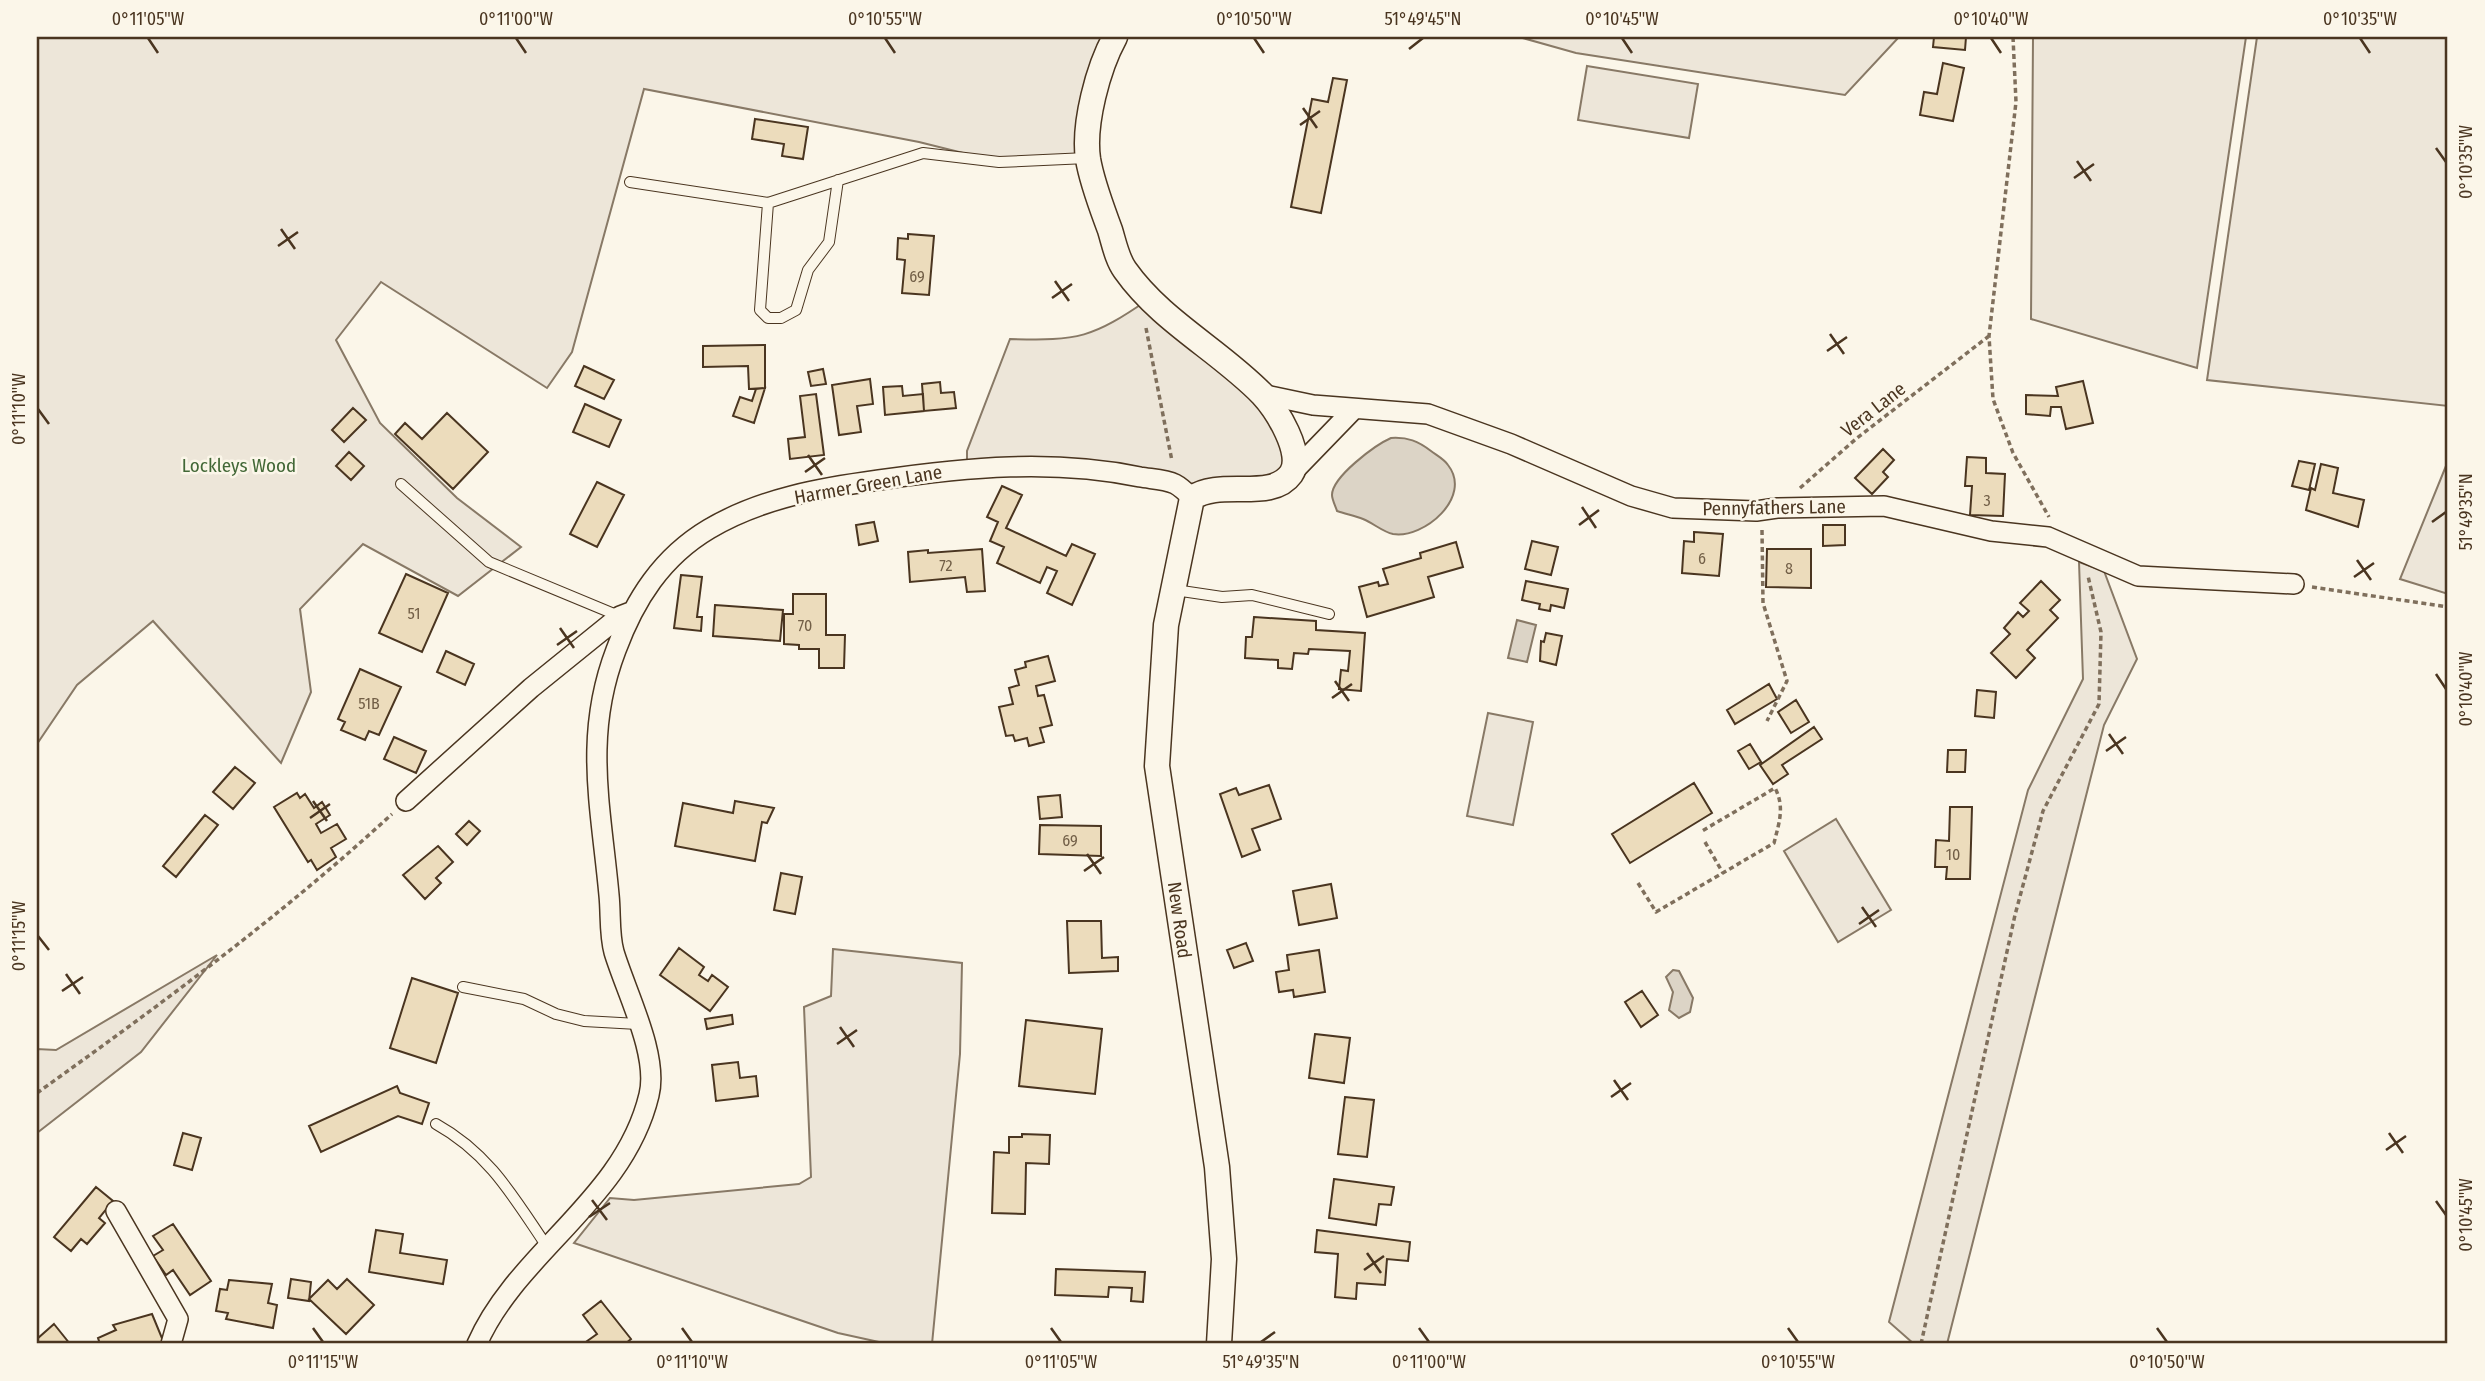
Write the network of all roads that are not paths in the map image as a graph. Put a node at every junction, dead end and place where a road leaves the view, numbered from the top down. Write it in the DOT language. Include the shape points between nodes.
graph roads {
  1 [pos="1115,37"];
  2 [pos="1088,158"];
  3 [pos="838,180"];
  4 [pos="630,182"];
  5 [pos="768,203"];
  6 [pos="1261,394"];
  7 [pos="1354,408"];
  8 [pos="1293,472"];
  9 [pos="401,484"];
  10 [pos="1184,491"];
  11 [pos="2294,584"];
  12 [pos="1171,590"];
  13 [pos="626,614"];
  14 [pos="1329,614"];
  15 [pos="406,801"];
  16 [pos="463,987"];
  17 [pos="638,1024"];
  18 [pos="436,1124"];
  19 [pos="117,1210"];
  20 [pos="548,1249"];
  21 [pos="171,1344"];
  22 [pos="477,1344"];
  23 [pos="1219,1344"];
  1 -- 2 [label="street" via="1096,79"];
  2 -- 3 [label="lane" via="999,162 923,153"];
  2 -- 6 [label="street" via="1123,268 1149,299"];
  3 -- 5 [label="lane"];
  3 -- 5 [label="lane" via="828,242 808,270 796,310 782,318 768,318 760,310"];
  4 -- 5 [label="lane"];
  6 -- 7 [label="street, Pennyfathers Lane"];
  6 -- 8 [label="street" via="1285,425"];
  7 -- 8 [label="street"];
  7 -- 11 [label="street, Pennyfathers Lane" via="1428,414 1631,496 1673,508 1884,506 1991,531 2048,537 2137,576"];
  8 -- 10 [label="street, Harmer Green Lane" via="1267,489"];
  9 -- 13 [label="lane" via="489,562"];
  10 -- 12 [label="street, New Road"];
  10 -- 13 [label="street, Harmer Green Lane" via="1073,466 980,467 797,494 711,527 661,566"];
  12 -- 14 [label="lane" via="1222,597 1252,595"];
  12 -- 23 [label="street, New Road" via="1157,766 1217,1167 1224,1259"];
  13 -- 15 [label="street" via="531,688"];
  13 -- 17 [label="street, Harmer Green Lane" via="595,742 596,790 613,947"];
  16 -- 17 [label="lane" via="524,999 584,1021"];
  17 -- 20 [label="street, Harmer Green Lane" via="652,1070 637,1130 583,1212"];
  18 -- 20 [label="lane" via="464,1140 502,1179"];
  19 -- 21 [label="street" via="178,1319"];
  20 -- 22 [label="street, Harmer Green Lane" via="485,1325"];
}
